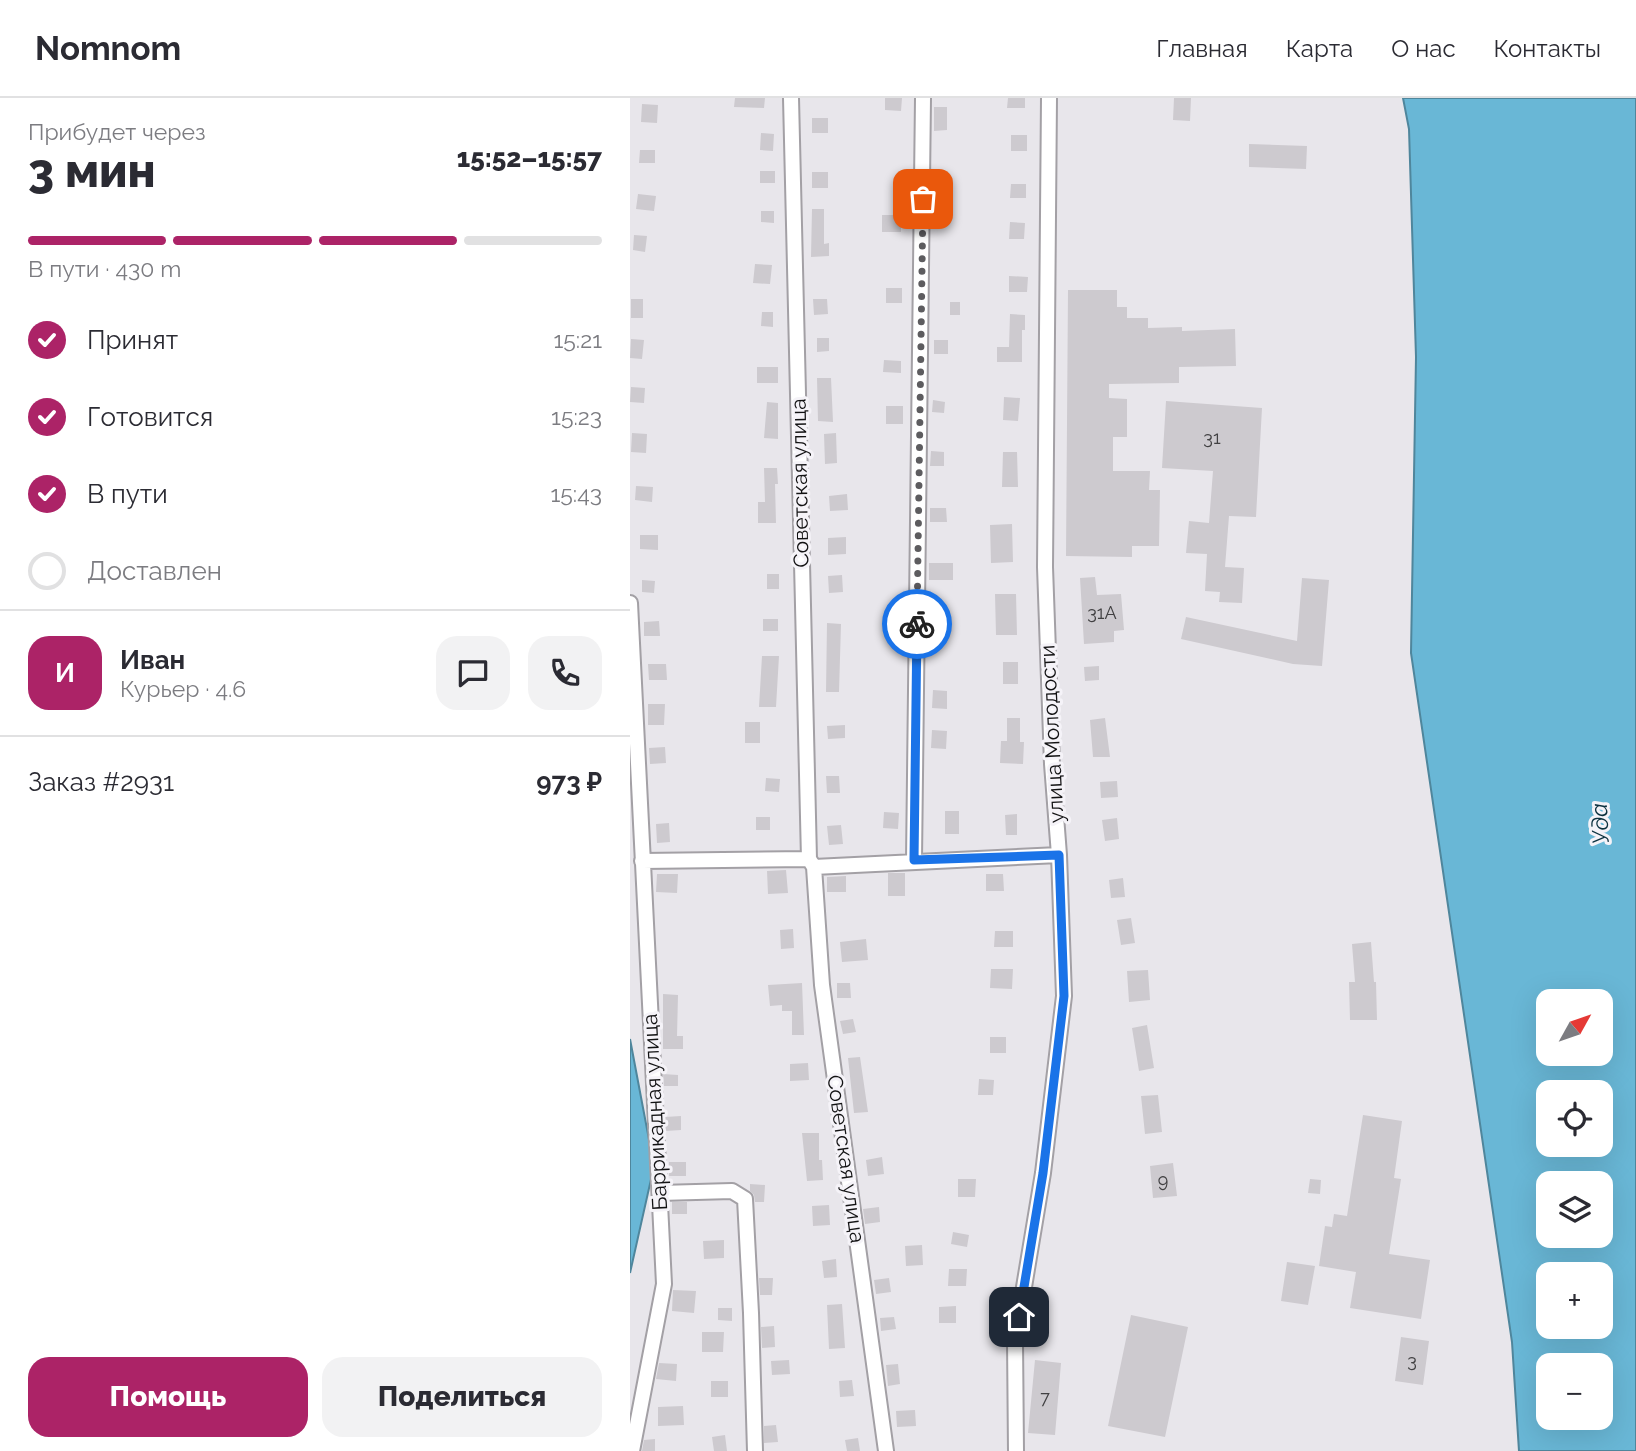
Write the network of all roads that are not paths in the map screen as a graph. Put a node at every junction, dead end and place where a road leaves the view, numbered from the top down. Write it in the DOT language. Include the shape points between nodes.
graph roads {
  1 [pos="792,98"];
  2 [pos="923,98"];
  3 [pos="1049,98"];
  4 [pos="630,603"];
  5 [pos="1059,855"];
  6 [pos="914,860"];
  7 [pos="642,861"];
  8 [pos="811,863"];
  9 [pos="660,1193"];
  10 [pos="632,1451"];
  11 [pos="755,1451"];
  12 [pos="886,1451"];
  13 [pos="1016,1451"];
  1 -- 8 [label="street, Советская улица"];
  2 -- 6 [label="street"];
  3 -- 5 [label="street, улица Молодости" via="1045,567"];
  4 -- 7 [label="street, Баррикадная улица"];
  5 -- 6 [label="street"];
  5 -- 13 [label="street, улица Молодости" via="1064,996 1043,1173 1015,1341"];
  6 -- 8 [label="street"];
  7 -- 8 [label="street"];
  7 -- 9 [label="street, Баррикадная улица"];
  8 -- 12 [label="street, Советская улица" via="822,985"];
  9 -- 10 [label="street, Баррикадная улица" via="664,1284"];
  9 -- 11 [label="street" via="732,1191 745,1199"];
}
